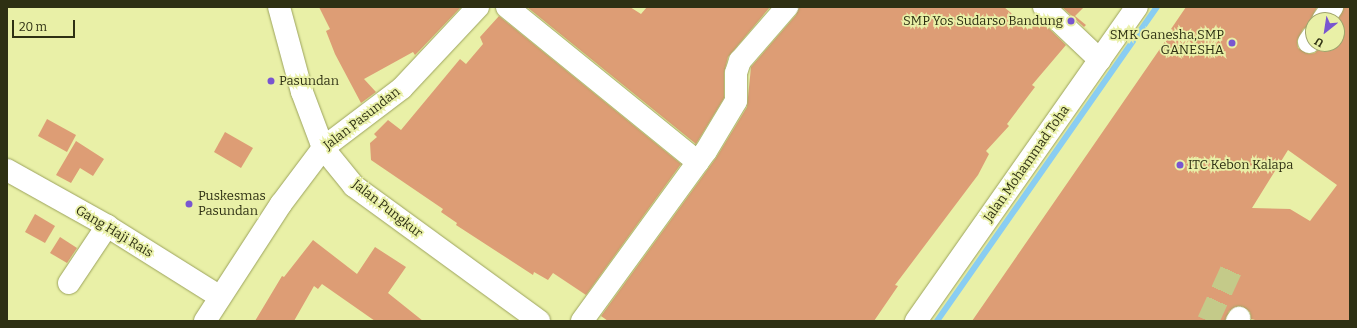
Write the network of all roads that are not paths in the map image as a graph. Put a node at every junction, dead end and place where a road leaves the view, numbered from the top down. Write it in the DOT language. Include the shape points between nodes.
graph roads {
  1 [pos="279,7"];
  2 [pos="478,7"];
  3 [pos="506,7"];
  4 [pos="787,7"];
  5 [pos="1044,7"];
  6 [pos="1138,7"];
  7 [pos="1100,60"];
  8 [pos="323,148"];
  9 [pos="698,162"];
  10 [pos="7,170"];
  11 [pos="107,226"];
  12 [pos="68,283"];
  13 [pos="220,297"];
  14 [pos="205,321"];
  15 [pos="539,321"];
  16 [pos="582,321"];
  17 [pos="916,321"];
  1 -- 8 [label="street, Jalan Pungkur" via="302,92"];
  2 -- 8 [label="street, Jalan Pasundan" via="402,88"];
  3 -- 9 [label="street"];
  4 -- 9 [label="street" via="740,61 736,73 736,101"];
  5 -- 7 [label="street"];
  6 -- 7 [label="street, Jalan Mohammad Toha"];
  7 -- 17 [label="street, Jalan Mohammad Toha"];
  8 -- 13 [label="street, Jalan Pasundan" via="281,204"];
  8 -- 15 [label="street, Jalan Pungkur" via="359,190"];
  9 -- 16 [label="street"];
  10 -- 11 [label="street, Gang Haji Rais"];
  11 -- 12 [label="street"];
  11 -- 13 [label="street, Gang Haji Rais"];
  13 -- 14 [label="street, Jalan Pasundan"];
}
